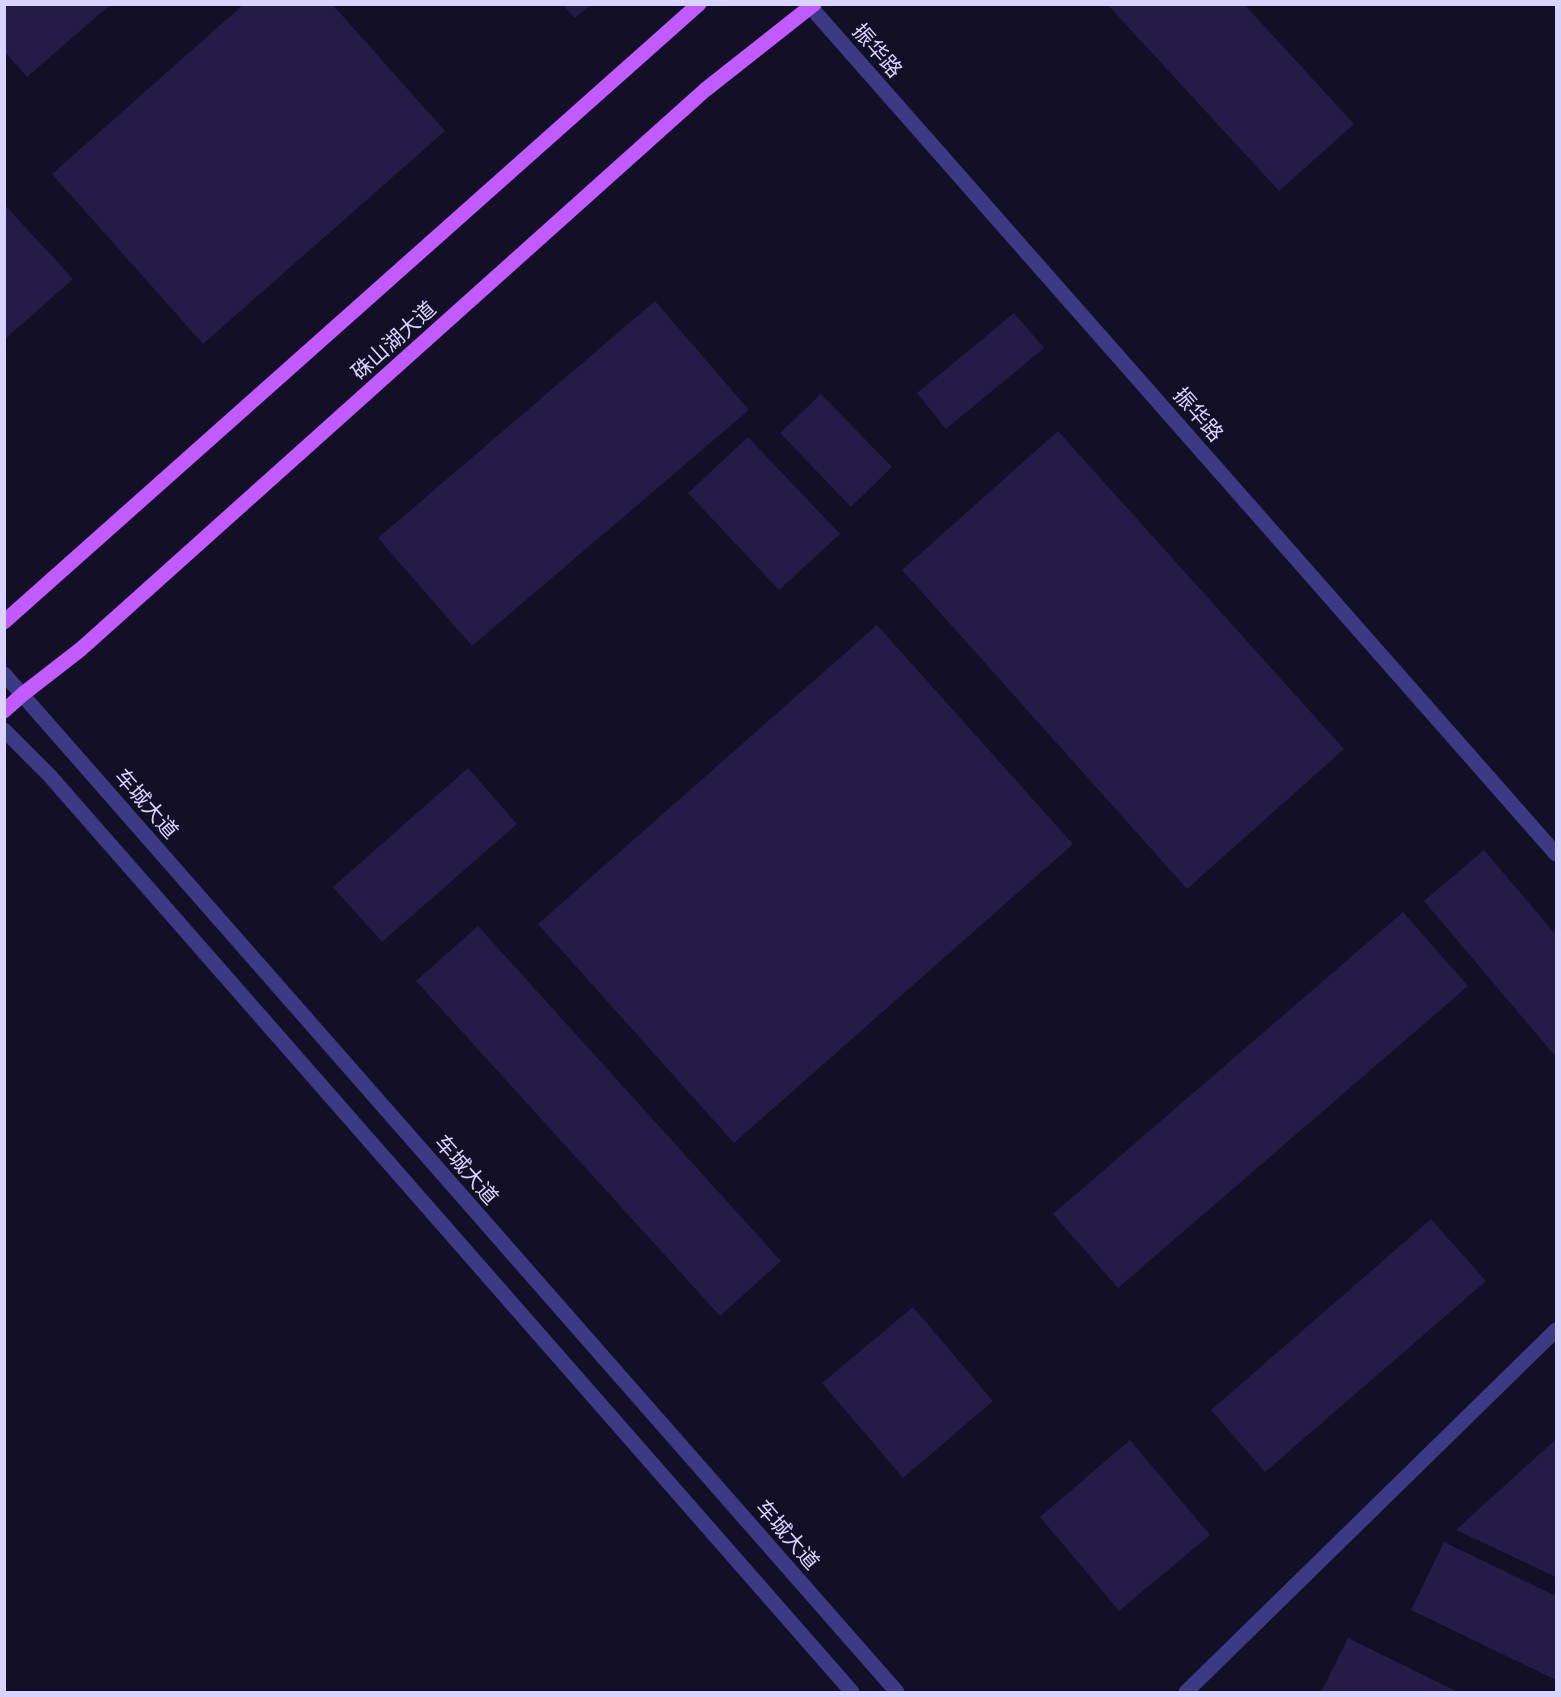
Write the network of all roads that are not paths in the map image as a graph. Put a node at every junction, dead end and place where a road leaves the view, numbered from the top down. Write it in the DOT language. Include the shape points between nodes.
graph roads {
  1 [pos="699,4"];
  2 [pos="811,6"];
  3 [pos="4,622"];
  4 [pos="4,674"];
  5 [pos="23,694"];
  6 [pos="4,711"];
  7 [pos="4,730"];
  8 [pos="1557,854"];
  9 [pos="1557,1330"];
  10 [pos="852,1692"];
  11 [pos="897,1692"];
  12 [pos="1186,1692"];
  1 -- 3 [label="main road"];
  2 -- 5 [label="main road, 硃山湖大道" via="705,90 81,649"];
  2 -- 8 [label="street, 振华路"];
  4 -- 5 [label="street, 车城大道"];
  5 -- 6 [label="main road, 硃山湖大道"];
  5 -- 11 [label="street, 车城大道"];
  7 -- 10 [label="street" via="58,785"];
  9 -- 12 [label="street"];
}
